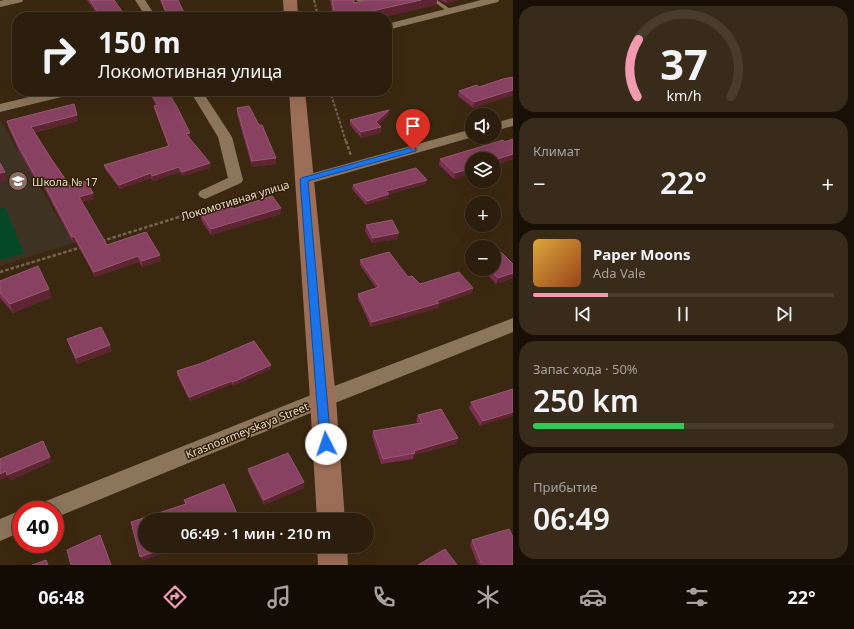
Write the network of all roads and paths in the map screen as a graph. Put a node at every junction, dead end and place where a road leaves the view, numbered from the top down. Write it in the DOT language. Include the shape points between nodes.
graph roads {
  1 [pos="18,0"];
  2 [pos="140,0"];
  3 [pos="290,0"];
  4 [pos="314,0"];
  5 [pos="357,0"];
  6 [pos="376,0"];
  7 [pos="434,0"];
  8 [pos="494,0"];
  9 [pos="0,4"];
  10 [pos="450,11"];
  11 [pos="148,12"];
  12 [pos="291,12"];
  13 [pos="317,12"];
  14 [pos="392,26"];
  15 [pos="49,96"];
  16 [pos="199,96"];
  17 [pos="297,96"];
  18 [pos="332,96"];
  19 [pos="0,108"];
  20 [pos="513,122"];
  21 [pos="501,125"];
  22 [pos="465,135"];
  23 [pos="354,166"];
  24 [pos="304,180"];
  25 [pos="205,194"];
  26 [pos="98,242"];
  27 [pos="83,246"];
  28 [pos="0,272"];
  29 [pos="513,325"];
  30 [pos="323,399"];
  31 [pos="64,504"];
  32 [pos="331,513"];
  33 [pos="12,525"];
  34 [pos="0,530"];
  35 [pos="333,553"];
  36 [pos="334,565"];
  1 -- 9 [label="street"];
  2 -- 11 [label="street"];
  3 -- 12 [label="street"];
  4 -- 13 [label="path"];
  5 -- 6 [label="lane"];
  7 -- 10 [label="lane"];
  8 -- 10 [label="street"];
  10 -- 14 [label="street"];
  15 -- 19 [label="street"];
  16 -- 25 [label="street" via="225,137 236,180"];
  17 -- 24 [label="street"];
  18 -- 23 [label="path"];
  20 -- 21 [label="street"];
  22 -- 23 [label="street, Локомотивная улица"];
  23 -- 24 [label="street, Локомотивная улица"];
  24 -- 26 [label="path, Локомотивная улица" via="280,185"];
  24 -- 30 [label="street"];
  27 -- 28 [label="path"];
  29 -- 30 [label="street, Krasnoarmeyskaya Street"];
  30 -- 31 [label="street, Krasnoarmeyskaya Street"];
  30 -- 32 [label="street"];
  33 -- 34 [label="street"];
  35 -- 36 [label="street"];
}
